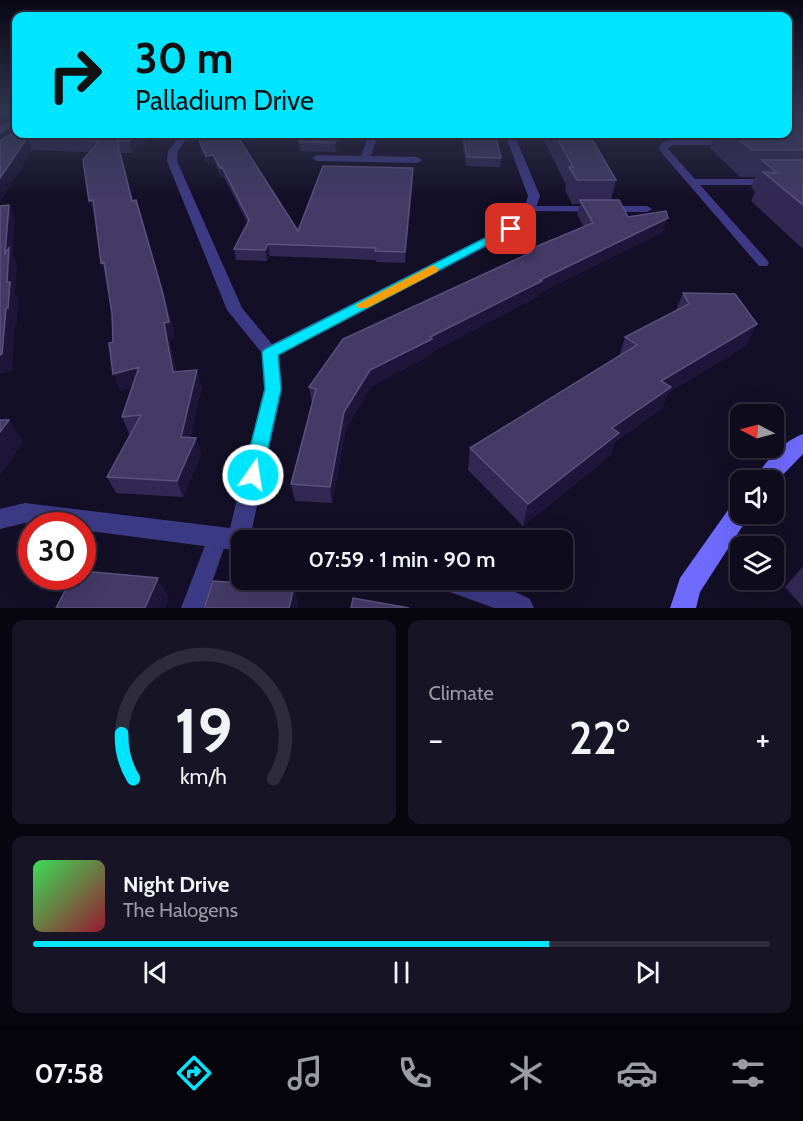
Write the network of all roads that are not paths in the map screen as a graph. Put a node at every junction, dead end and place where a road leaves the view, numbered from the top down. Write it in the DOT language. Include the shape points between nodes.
graph roads {
  1 [pos="180,141"];
  2 [pos="370,141"];
  3 [pos="512,141"];
  4 [pos="744,142"];
  5 [pos="317,158"];
  6 [pos="365,159"];
  7 [pos="417,160"];
  8 [pos="692,182"];
  9 [pos="803,182"];
  10 [pos="530,209"];
  11 [pos="647,209"];
  12 [pos="763,263"];
  13 [pos="270,352"];
  14 [pos="803,442"];
  15 [pos="773,470"];
  16 [pos="0,519"];
  17 [pos="732,524"];
  18 [pos="234,530"];
  19 [pos="231,539"];
  20 [pos="231,541"];
  21 [pos="484,590"];
  22 [pos="192,608"];
  23 [pos="521,608"];
  24 [pos="683,608"];
  1 -- 13 [label="street" via="172,161 193,215 235,310"];
  2 -- 6 [label="street"];
  3 -- 10 [label="street" via="534,196"];
  4 -- 8 [label="lane" via="665,145 663,149"];
  5 -- 6 [label="street"];
  6 -- 7 [label="street"];
  8 -- 9 [label="lane"];
  8 -- 12 [label="lane"];
  10 -- 11 [label="lane"];
  10 -- 13 [label="street" via="511,229"];
  13 -- 18 [label="street" via="273,389"];
  14 -- 15 [label="main road"];
  16 -- 19 [label="street" via="25,513"];
  17 -- 24 [label="main road" via="689,587"];
  20 -- 22 [label="lane"];
  21 -- 23 [label="street"];
}
